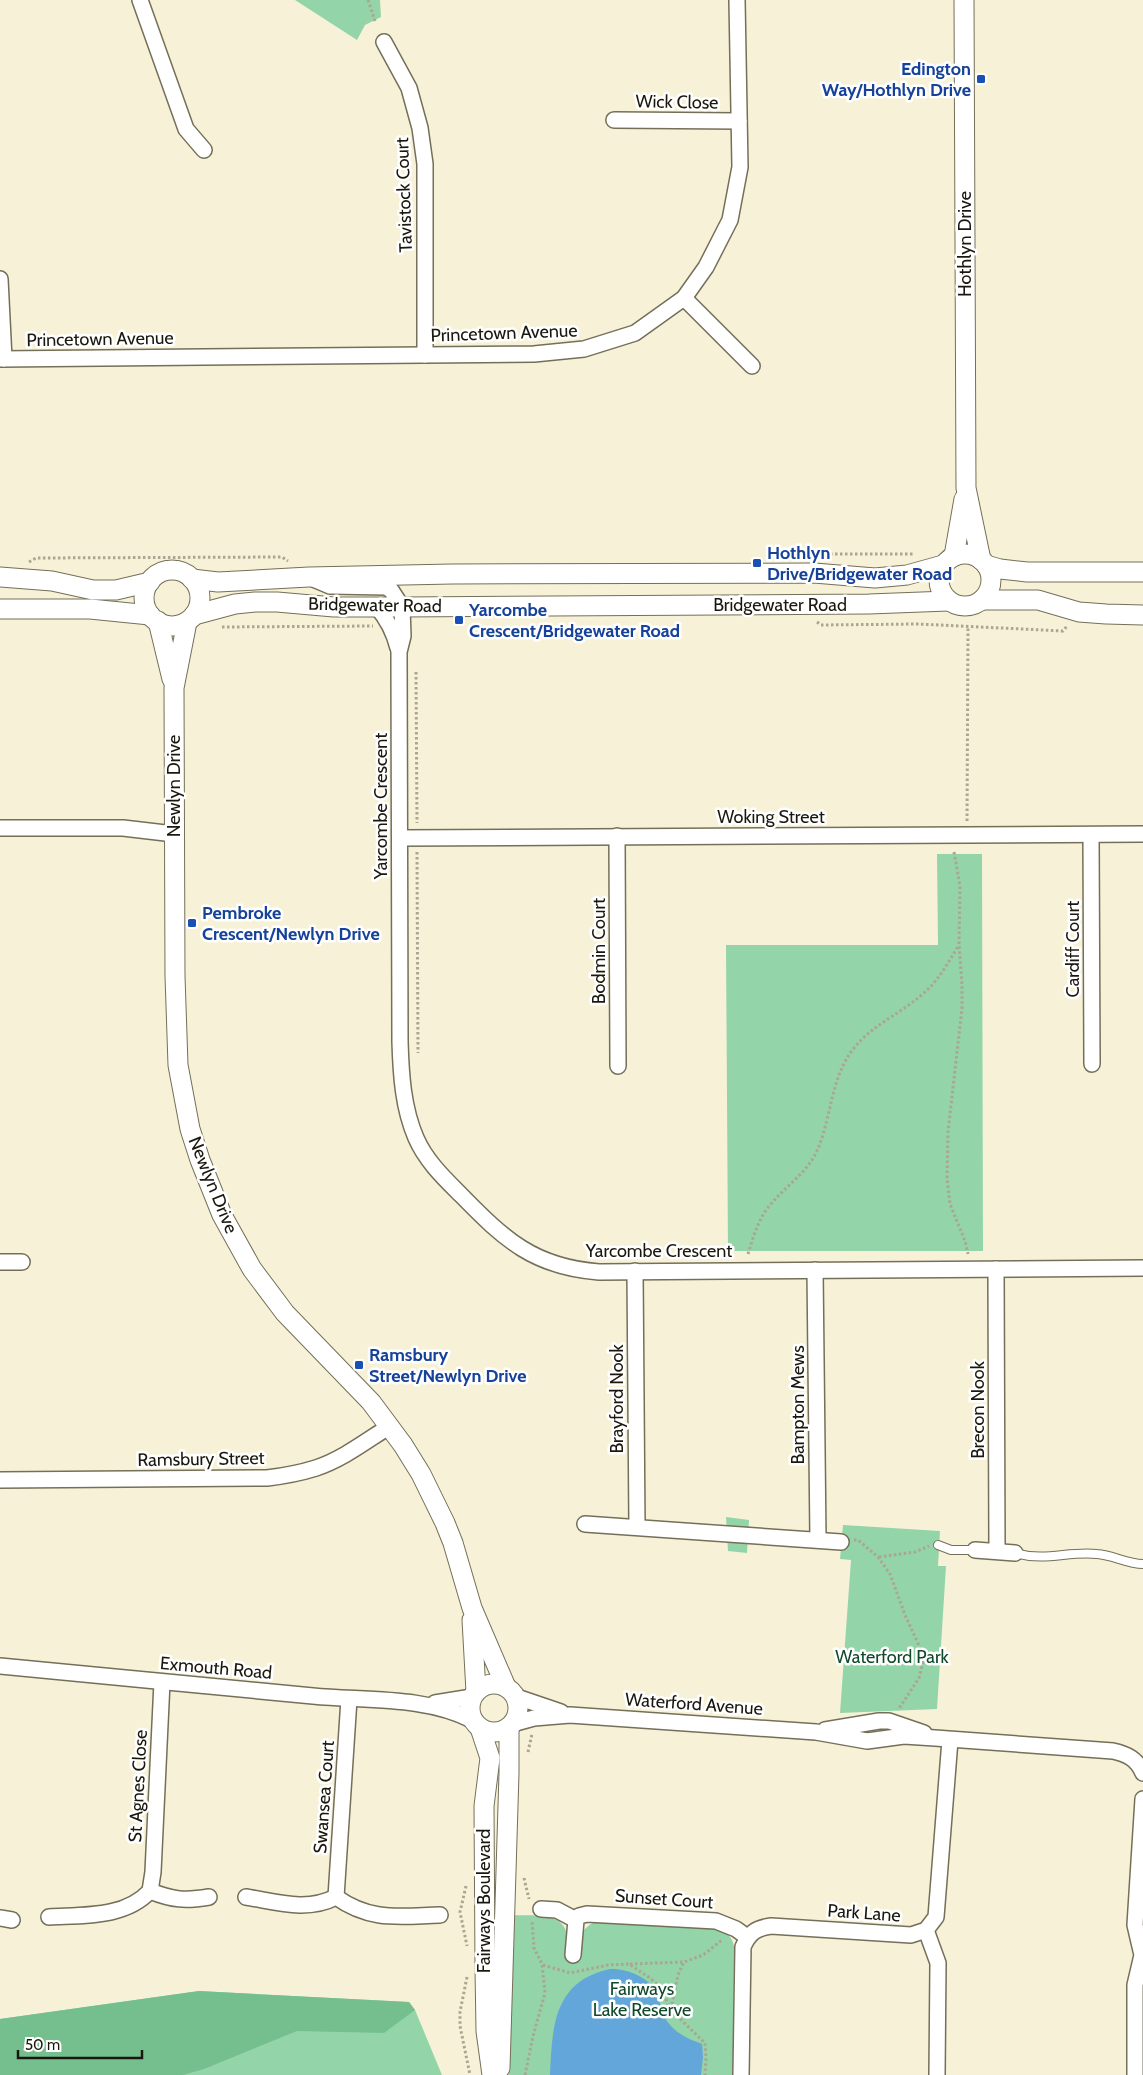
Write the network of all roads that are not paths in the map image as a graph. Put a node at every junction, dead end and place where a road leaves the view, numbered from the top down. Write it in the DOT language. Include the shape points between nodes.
graph roads {
  1 [pos="140,0"];
  2 [pos="737,0"];
  3 [pos="964,0"];
  4 [pos="384,42"];
  5 [pos="614,120"];
  6 [pos="739,121"];
  7 [pos="204,150"];
  8 [pos="0,279"];
  9 [pos="684,298"];
  10 [pos="425,355"];
  11 [pos="2,359"];
  12 [pos="752,366"];
  13 [pos="966,488"];
  14 [pos="949,561"];
  15 [pos="983,562"];
  16 [pos="1143,572"];
  17 [pos="0,577"];
  18 [pos="309,577"];
  19 [pos="192,579"];
  20 [pos="150,582"];
  21 [pos="982,600"];
  22 [pos="948,601"];
  23 [pos="377,607"];
  24 [pos="402,607"];
  25 [pos="0,609"];
  26 [pos="1143,615"];
  27 [pos="154,618"];
  28 [pos="191,618"];
  29 [pos="400,652"];
  30 [pos="174,688"];
  31 [pos="174,827"];
  32 [pos="0,828"];
  33 [pos="1091,834"];
  34 [pos="1143,834"];
  35 [pos="617,836"];
  36 [pos="400,838"];
  37 [pos="1092,1064"];
  38 [pos="618,1066"];
  39 [pos="0,1262"];
  40 [pos="22,1262"];
  41 [pos="1143,1268"];
  42 [pos="996,1269"];
  43 [pos="816,1270"];
  44 [pos="635,1272"];
  45 [pos="390,1426"];
  46 [pos="0,1480"];
  47 [pos="585,1524"];
  48 [pos="636,1527"];
  49 [pos="818,1540"];
  50 [pos="841,1542"];
  51 [pos="938,1544"];
  52 [pos="975,1550"];
  53 [pos="997,1551"];
  54 [pos="1015,1553"];
  55 [pos="1143,1564"];
  56 [pos="472,1608"];
  57 [pos="0,1666"];
  58 [pos="162,1682"];
  59 [pos="510,1691"];
  60 [pos="474,1695"];
  61 [pos="349,1699"];
  62 [pos="429,1704"];
  63 [pos="570,1715"];
  64 [pos="476,1724"];
  65 [pos="510,1726"];
  66 [pos="816,1732"];
  67 [pos="942,1739"];
  68 [pos="1142,1770"];
  69 [pos="1143,1800"];
  70 [pos="150,1891"];
  71 [pos="209,1897"];
  72 [pos="246,1897"];
  73 [pos="336,1897"];
  74 [pos="541,1909"];
  75 [pos="440,1915"];
  76 [pos="49,1917"];
  77 [pos="576,1920"];
  78 [pos="926,1930"];
  79 [pos="742,1933"];
  80 [pos="573,1955"];
  81 [pos="1142,1955"];
  82 [pos="492,2075"];
  83 [pos="500,2075"];
  84 [pos="741,2075"];
  85 [pos="937,2075"];
  86 [pos="1135,2075"];
  1 -- 7 [label="street" via="186,129"];
  2 -- 6 [label="street, Princetown Avenue"];
  3 -- 13 [label="street, Hothlyn Drive"];
  4 -- 10 [label="street, Tavistock Court" via="409,88 421,137 424,164"];
  5 -- 6 [label="street, Wick Close"];
  6 -- 9 [label="street, Princetown Avenue" via="740,167 730,220 706,267"];
  8 -- 11 [label="street"];
  9 -- 10 [label="street, Princetown Avenue" via="635,333 584,349 534,354"];
  9 -- 12 [label="street"];
  10 -- 11 [label="street, Princetown Avenue"];
  13 -- 14 [label="street, Hothlyn Drive"];
  13 -- 15 [label="street, Hothlyn Drive"];
  14 -- 15 [label="street" via="968,554"];
  14 -- 18 [label="street, Bridgewater Road" via="899,576 875,578 825,573"];
  14 -- 22 [label="street" via="940,572 940,588"];
  15 -- 16 [label="street" via="1000,569 1028,572"];
  15 -- 21 [label="street" via="991,579"];
  17 -- 20 [label="street" via="52,581 93,590 116,590"];
  18 -- 19 [label="street, Bridgewater Road" via="218,582"];
  18 -- 24 [label="street" via="330,586 386,587 396,595"];
  19 -- 20 [label="street" via="171,570"];
  19 -- 28 [label="street" via="200,593 198,608"];
  20 -- 27 [label="street" via="146,590 146,607"];
  21 -- 22 [label="street" via="965,607"];
  21 -- 26 [label="street" via="1038,600 1079,612"];
  22 -- 24 [label="street, Bridgewater Road"];
  23 -- 24 [label="street, Bridgewater Road"];
  23 -- 28 [label="street, Bridgewater Road" via="255,602 235,604"];
  23 -- 29 [label="street, Yarcombe Crescent" via="387,618"];
  24 -- 29 [label="street, Yarcombe Crescent"];
  25 -- 27 [label="street" via="90,609"];
  27 -- 28 [label="street" via="170,626"];
  27 -- 30 [label="street, Newlyn Drive"];
  28 -- 30 [label="street, Newlyn Drive"];
  29 -- 36 [label="street, Yarcombe Crescent"];
  30 -- 31 [label="street, Newlyn Drive"];
  31 -- 32 [label="street"];
  31 -- 45 [label="street, Newlyn Drive" via="176,1036 183,1098 200,1160 227,1225 268,1291"];
  33 -- 34 [label="street, Woking Street"];
  33 -- 35 [label="street, Woking Street"];
  33 -- 37 [label="street, Cardiff Court"];
  35 -- 36 [label="street, Woking Street"];
  35 -- 38 [label="street, Bodmin Court"];
  36 -- 44 [label="street, Yarcombe Crescent" via="401,1076 406,1107 417,1140 439,1172 498,1232 521,1249 542,1260 580,1270"];
  39 -- 40 [label="street"];
  41 -- 42 [label="street, Yarcombe Crescent"];
  42 -- 43 [label="street, Yarcombe Crescent"];
  42 -- 53 [label="street, Brecon Nook"];
  43 -- 44 [label="street, Yarcombe Crescent"];
  43 -- 49 [label="street, Bampton Mews"];
  44 -- 48 [label="street, Brayford Nook"];
  45 -- 46 [label="street, Ramsbury Street" via="335,1460 300,1473 267,1478"];
  45 -- 56 [label="street, Newlyn Drive" via="421,1474 441,1515 453,1543"];
  47 -- 48 [label="street"];
  48 -- 49 [label="street"];
  49 -- 50 [label="street"];
  51 -- 52 [label="lane" via="951,1550"];
  52 -- 53 [label="street"];
  53 -- 54 [label="street"];
  54 -- 55 [label="lane" via="1044,1558 1097,1554"];
  56 -- 59 [label="street, Newlyn Drive"];
  56 -- 60 [label="street, Newlyn Drive"];
  57 -- 58 [label="street, Exmouth Road"];
  58 -- 61 [label="street, Exmouth Road"];
  58 -- 70 [label="street, St Agnes Close"];
  59 -- 60 [label="street" via="490,1684"];
  59 -- 63 [label="street, Waterford Avenue"];
  59 -- 65 [label="street" via="518,1710"];
  60 -- 62 [label="street, Exmouth Road"];
  60 -- 64 [label="street" via="470,1705"];
  61 -- 62 [label="street, Exmouth Road"];
  61 -- 73 [label="street, Swansea Court"];
  62 -- 64 [label="street, Exmouth Road" via="456,1712"];
  63 -- 65 [label="street, Waterford Avenue" via="534,1718"];
  63 -- 66 [label="street, Waterford Avenue"];
  64 -- 65 [label="street" via="495,1732"];
  64 -- 82 [label="street, Fairways Boulevard" via="490,1758 484,1806 484,1959 486,2031"];
  65 -- 83 [label="street, Fairways Boulevard"];
  66 -- 67 [label="street, Waterford Avenue" via="867,1741 904,1736"];
  66 -- 67 [label="street, Waterford Avenue" via="889,1721"];
  67 -- 68 [label="street, Waterford Avenue" via="1113,1751 1131,1757"];
  67 -- 78 [label="street, Park Lane" via="938,1908 936,1917"];
  69 -- 81 [label="street" via="1135,1925"];
  70 -- 71 [label="street" via="180,1900"];
  70 -- 76 [label="street" via="142,1900 121,1910"];
  72 -- 73 [label="street" via="304,1906 319,1905"];
  73 -- 75 [label="street" via="352,1908 372,1914 393,1917"];
  74 -- 77 [label="street" via="557,1910"];
  77 -- 79 [label="street, Sunset Court" via="579,1916 594,1913 706,1920"];
  77 -- 80 [label="street"];
  78 -- 79 [label="street, Park Lane" via="901,1935 771,1926"];
  78 -- 85 [label="street" via="938,1963"];
  79 -- 84 [label="street"];
  81 -- 86 [label="street" via="1135,1985"];
}
